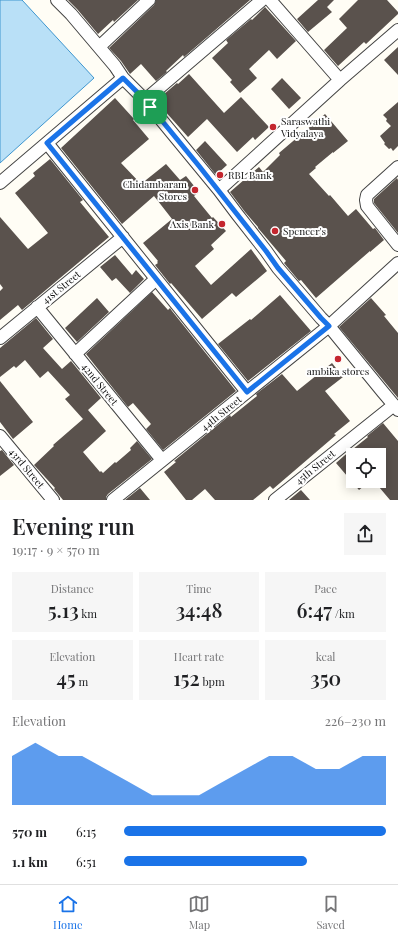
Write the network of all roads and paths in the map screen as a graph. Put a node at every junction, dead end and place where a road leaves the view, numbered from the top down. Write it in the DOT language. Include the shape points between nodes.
graph roads {
  1 [pos="57,0"];
  2 [pos="149,0"];
  3 [pos="262,0"];
  4 [pos="270,0"];
  5 [pos="398,30"];
  6 [pos="99,47"];
  7 [pos="123,78"];
  8 [pos="340,80"];
  9 [pos="145,100"];
  10 [pos="47,143"];
  11 [pos="398,167"];
  12 [pos="0,183"];
  13 [pos="219,190"];
  14 [pos="122,237"];
  15 [pos="398,245"];
  16 [pos="398,264"];
  17 [pos="156,279"];
  18 [pos="37,307"];
  19 [pos="329,326"];
  20 [pos="0,338"];
  21 [pos="75,354"];
  22 [pos="247,392"];
  23 [pos="396,407"];
  24 [pos="0,436"];
  25 [pos="162,460"];
  26 [pos="53,500"];
  27 [pos="113,500"];
  28 [pos="274,500"];
  1 -- 6 [label="street"];
  2 -- 6 [label="street"];
  3 -- 9 [label="street"];
  4 -- 8 [label="street"];
  5 -- 8 [label="street"];
  6 -- 7 [label="street"];
  7 -- 9 [label="street"];
  7 -- 10 [label="street"];
  8 -- 13 [label="street"];
  9 -- 13 [label="street"];
  10 -- 12 [label="street"];
  10 -- 14 [label="street"];
  11 -- 15 [label="street" via="367,195 366,200 367,206"];
  13 -- 19 [label="street" via="278,268"];
  14 -- 17 [label="street"];
  14 -- 18 [label="street, 41st Street"];
  16 -- 19 [label="street, 44th Street"];
  17 -- 21 [label="street"];
  17 -- 22 [label="street"];
  18 -- 20 [label="street, 41st Street"];
  18 -- 21 [label="street, 42nd Street"];
  19 -- 22 [label="street, 44th Street"];
  19 -- 23 [label="street"];
  21 -- 25 [label="street, 42nd Street"];
  22 -- 25 [label="street, 44th Street"];
  23 -- 28 [label="street, 45th Street"];
  24 -- 26 [label="street, 43rd Street"];
  25 -- 27 [label="street, 44th Street"];
}
